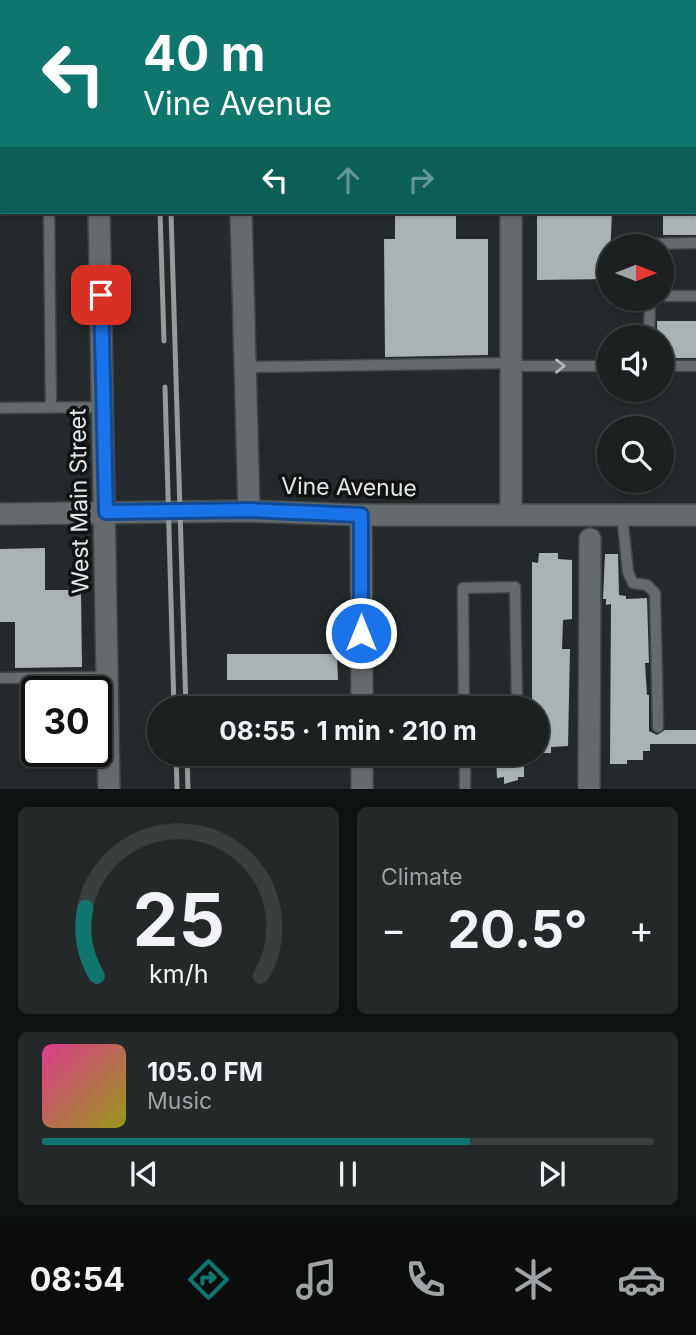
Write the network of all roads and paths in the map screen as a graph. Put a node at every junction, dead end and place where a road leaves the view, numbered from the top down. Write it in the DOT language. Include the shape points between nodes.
graph roads {
  1 [pos="49,214"];
  2 [pos="99,214"];
  3 [pos="241,214"];
  4 [pos="511,214"];
  5 [pos="674,243"];
  6 [pos="696,243"];
  7 [pos="674,296"];
  8 [pos="696,296"];
  9 [pos="511,365"];
  10 [pos="597,366"];
  11 [pos="674,366"];
  12 [pos="696,366"];
  13 [pos="246,367"];
  14 [pos="51,407"];
  15 [pos="103,407"];
  16 [pos="0,408"];
  17 [pos="250,510"];
  18 [pos="106,512"];
  19 [pos="0,514"];
  20 [pos="511,514"];
  21 [pos="361,515"];
  22 [pos="622,515"];
  23 [pos="696,515"];
  24 [pos="590,539"];
  25 [pos="108,676"];
  26 [pos="0,678"];
  27 [pos="21,678"];
  28 [pos="362,696"];
  29 [pos="464,696"];
  30 [pos="517,696"];
  31 [pos="658,727"];
  32 [pos="362,766"];
  33 [pos="465,766"];
  34 [pos="109,767"];
  35 [pos="109,789"];
  36 [pos="362,789"];
  37 [pos="465,789"];
  38 [pos="589,789"];
  1 -- 14 [label="lane"];
  2 -- 15 [label="street, West Main Street"];
  3 -- 13 [label="street"];
  4 -- 9 [label="street"];
  5 -- 6 [label="lane"];
  7 -- 8 [label="lane"];
  9 -- 10 [label="lane, one-way"];
  9 -- 13 [label="lane"];
  9 -- 20 [label="street"];
  11 -- 12 [label="lane"];
  13 -- 17 [label="street"];
  14 -- 15 [label="lane"];
  14 -- 16 [label="lane"];
  15 -- 18 [label="street, West Main Street"];
  17 -- 18 [label="street, Vine Avenue"];
  17 -- 21 [label="street, Vine Avenue"];
  18 -- 19 [label="street, Vine Avenue"];
  18 -- 25 [label="street, West Main Street"];
  20 -- 21 [label="street, Vine Avenue"];
  20 -- 22 [label="street, Vine Avenue"];
  21 -- 28 [label="street"];
  22 -- 23 [label="street, Vine Avenue"];
  22 -- 31 [label="lane" via="628,572 633,583 647,585 654,593"];
  24 -- 38 [label="street"];
  26 -- 27 [label="lane"];
  29 -- 30 [label="lane" via="463,588 515,587"];
  32 -- 36 [label="street"];
  33 -- 37 [label="lane"];
  34 -- 35 [label="street, West Main Street"];
}
